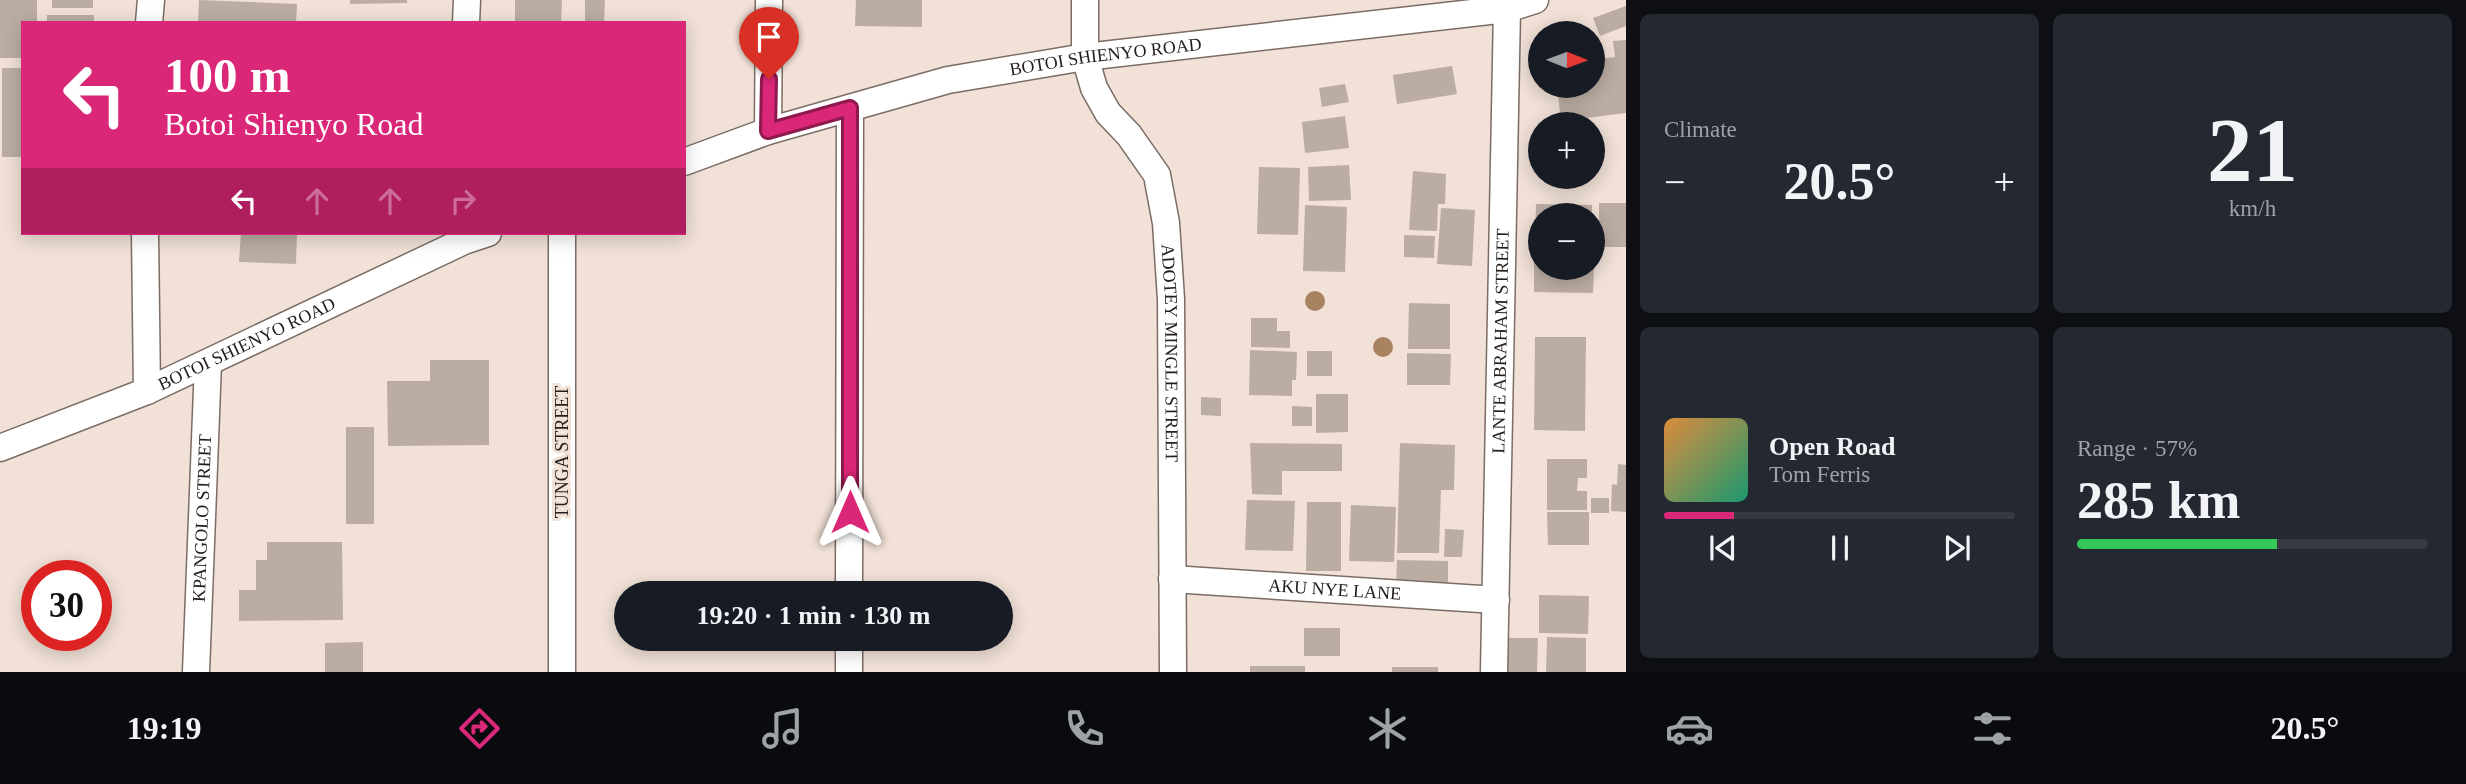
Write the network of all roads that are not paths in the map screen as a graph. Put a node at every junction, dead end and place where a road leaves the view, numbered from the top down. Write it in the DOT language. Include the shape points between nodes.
graph roads {
  1 [pos="151,0"];
  2 [pos="467,0"];
  3 [pos="769,0"];
  4 [pos="1085,0"];
  5 [pos="1535,0"];
  6 [pos="1507,9"];
  7 [pos="1399,12"];
  8 [pos="149,21"];
  9 [pos="467,21"];
  10 [pos="1085,57"];
  11 [pos="850,108"];
  12 [pos="768,131"];
  13 [pos="686,161"];
  14 [pos="145,235"];
  15 [pos="472,235"];
  16 [pos="562,235"];
  17 [pos="208,363"];
  18 [pos="147,391"];
  19 [pos="0,448"];
  20 [pos="1172,579"];
  21 [pos="849,581"];
  22 [pos="1496,600"];
  23 [pos="849,651"];
  24 [pos="195,672"];
  25 [pos="562,672"];
  26 [pos="849,672"];
  27 [pos="1173,672"];
  28 [pos="1494,672"];
  1 -- 8 [label="street"];
  2 -- 9 [label="street"];
  3 -- 12 [label="street"];
  4 -- 10 [label="street, ADOTEY MINGLE STREET"];
  5 -- 6 [label="street, BOTOI SHIENYO ROAD"];
  6 -- 7 [label="street, BOTOI SHIENYO ROAD"];
  6 -- 22 [label="street, LANTE ABRAHAM STREET"];
  7 -- 10 [label="street, BOTOI SHIENYO ROAD"];
  10 -- 11 [label="street, BOTOI SHIENYO ROAD" via="948,80"];
  10 -- 20 [label="street, ADOTEY MINGLE STREET" via="1108,113 1157,175 1166,223 1171,299"];
  11 -- 12 [label="street, BOTOI SHIENYO ROAD"];
  11 -- 21 [label="street"];
  12 -- 13 [label="street, BOTOI SHIENYO ROAD"];
  14 -- 18 [label="street"];
  15 -- 17 [label="street, BOTOI SHIENYO ROAD"];
  16 -- 25 [label="street, TUNGA STREET"];
  17 -- 18 [label="street, BOTOI SHIENYO ROAD"];
  17 -- 24 [label="street, KPANGOLO STREET"];
  18 -- 19 [label="street, BOTOI SHIENYO ROAD"];
  20 -- 22 [label="street, AKU NYE LANE"];
  20 -- 27 [label="street, ADOTEY MINGLE STREET"];
  22 -- 28 [label="street, LANTE ABRAHAM STREET"];
  23 -- 26 [label="street"];
}
